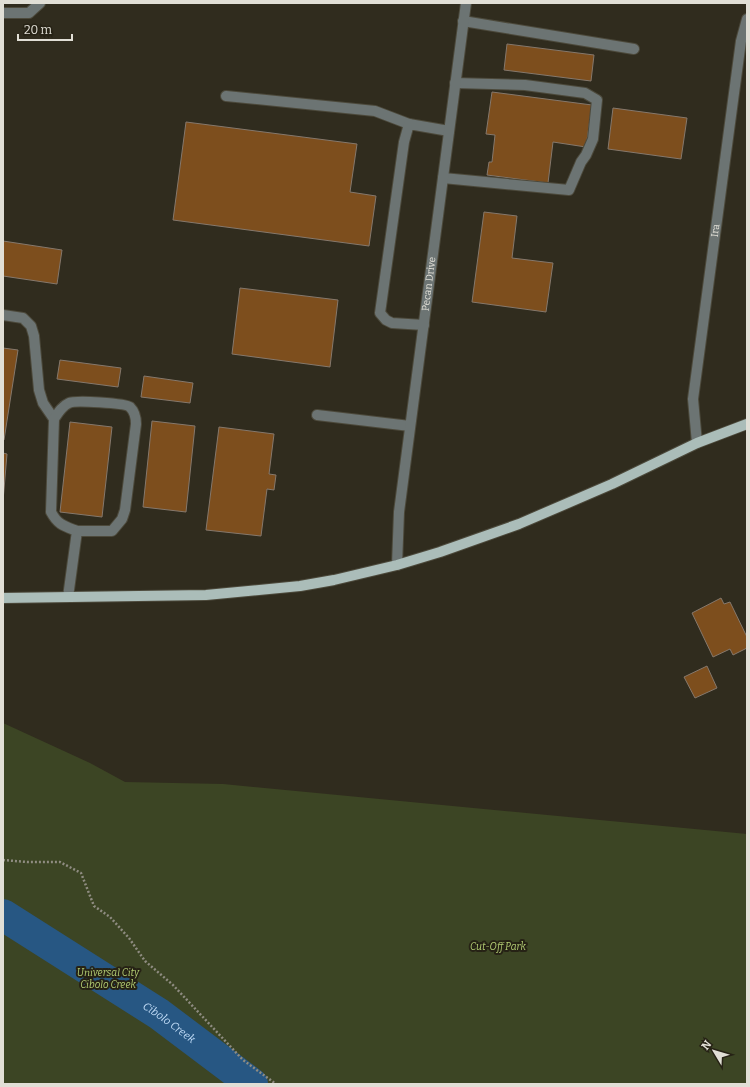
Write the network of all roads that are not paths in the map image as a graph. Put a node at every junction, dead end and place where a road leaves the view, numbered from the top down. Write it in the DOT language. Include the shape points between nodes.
graph roads {
  1 [pos="40,3"];
  2 [pos="466,3"];
  3 [pos="3,13"];
  4 [pos="747,19"];
  5 [pos="463,21"];
  6 [pos="634,49"];
  7 [pos="455,82"];
  8 [pos="226,96"];
  9 [pos="408,124"];
  10 [pos="449,130"];
  11 [pos="443,178"];
  12 [pos="3,315"];
  13 [pos="424,325"];
  14 [pos="317,415"];
  15 [pos="54,419"];
  16 [pos="747,424"];
  17 [pos="410,426"];
  18 [pos="697,442"];
  19 [pos="78,530"];
  20 [pos="397,565"];
  21 [pos="68,597"];
  22 [pos="3,598"];
  1 -- 3 [label="street" via="29,13"];
  2 -- 5 [label="street, Pecan Drive"];
  4 -- 18 [label="street, Ira" via="741,40 693,399"];
  5 -- 6 [label="street"];
  5 -- 7 [label="street, Pecan Drive"];
  7 -- 10 [label="street, Pecan Drive"];
  7 -- 11 [label="street" via="525,85 585,93 597,100 593,140 569,190"];
  8 -- 9 [label="street" via="375,111"];
  9 -- 10 [label="street"];
  9 -- 13 [label="street" via="380,313 392,323"];
  10 -- 11 [label="street, Pecan Drive"];
  11 -- 13 [label="street, Pecan Drive"];
  12 -- 15 [label="street" via="23,318 31,326 39,390 43,403"];
  13 -- 17 [label="street, Pecan Drive"];
  14 -- 17 [label="street"];
  15 -- 19 [label="street" via="51,512 62,526"];
  15 -- 19 [label="street" via="59,410 70,402 126,405 136,416 122,519 112,531"];
  16 -- 18 [label="main road"];
  17 -- 20 [label="street, Pecan Drive" via="399,512"];
  18 -- 20 [label="main road" via="612,484 519,524"];
  19 -- 21 [label="street"];
  20 -- 21 [label="main road" via="300,586 206,595"];
  21 -- 22 [label="main road"];
}
